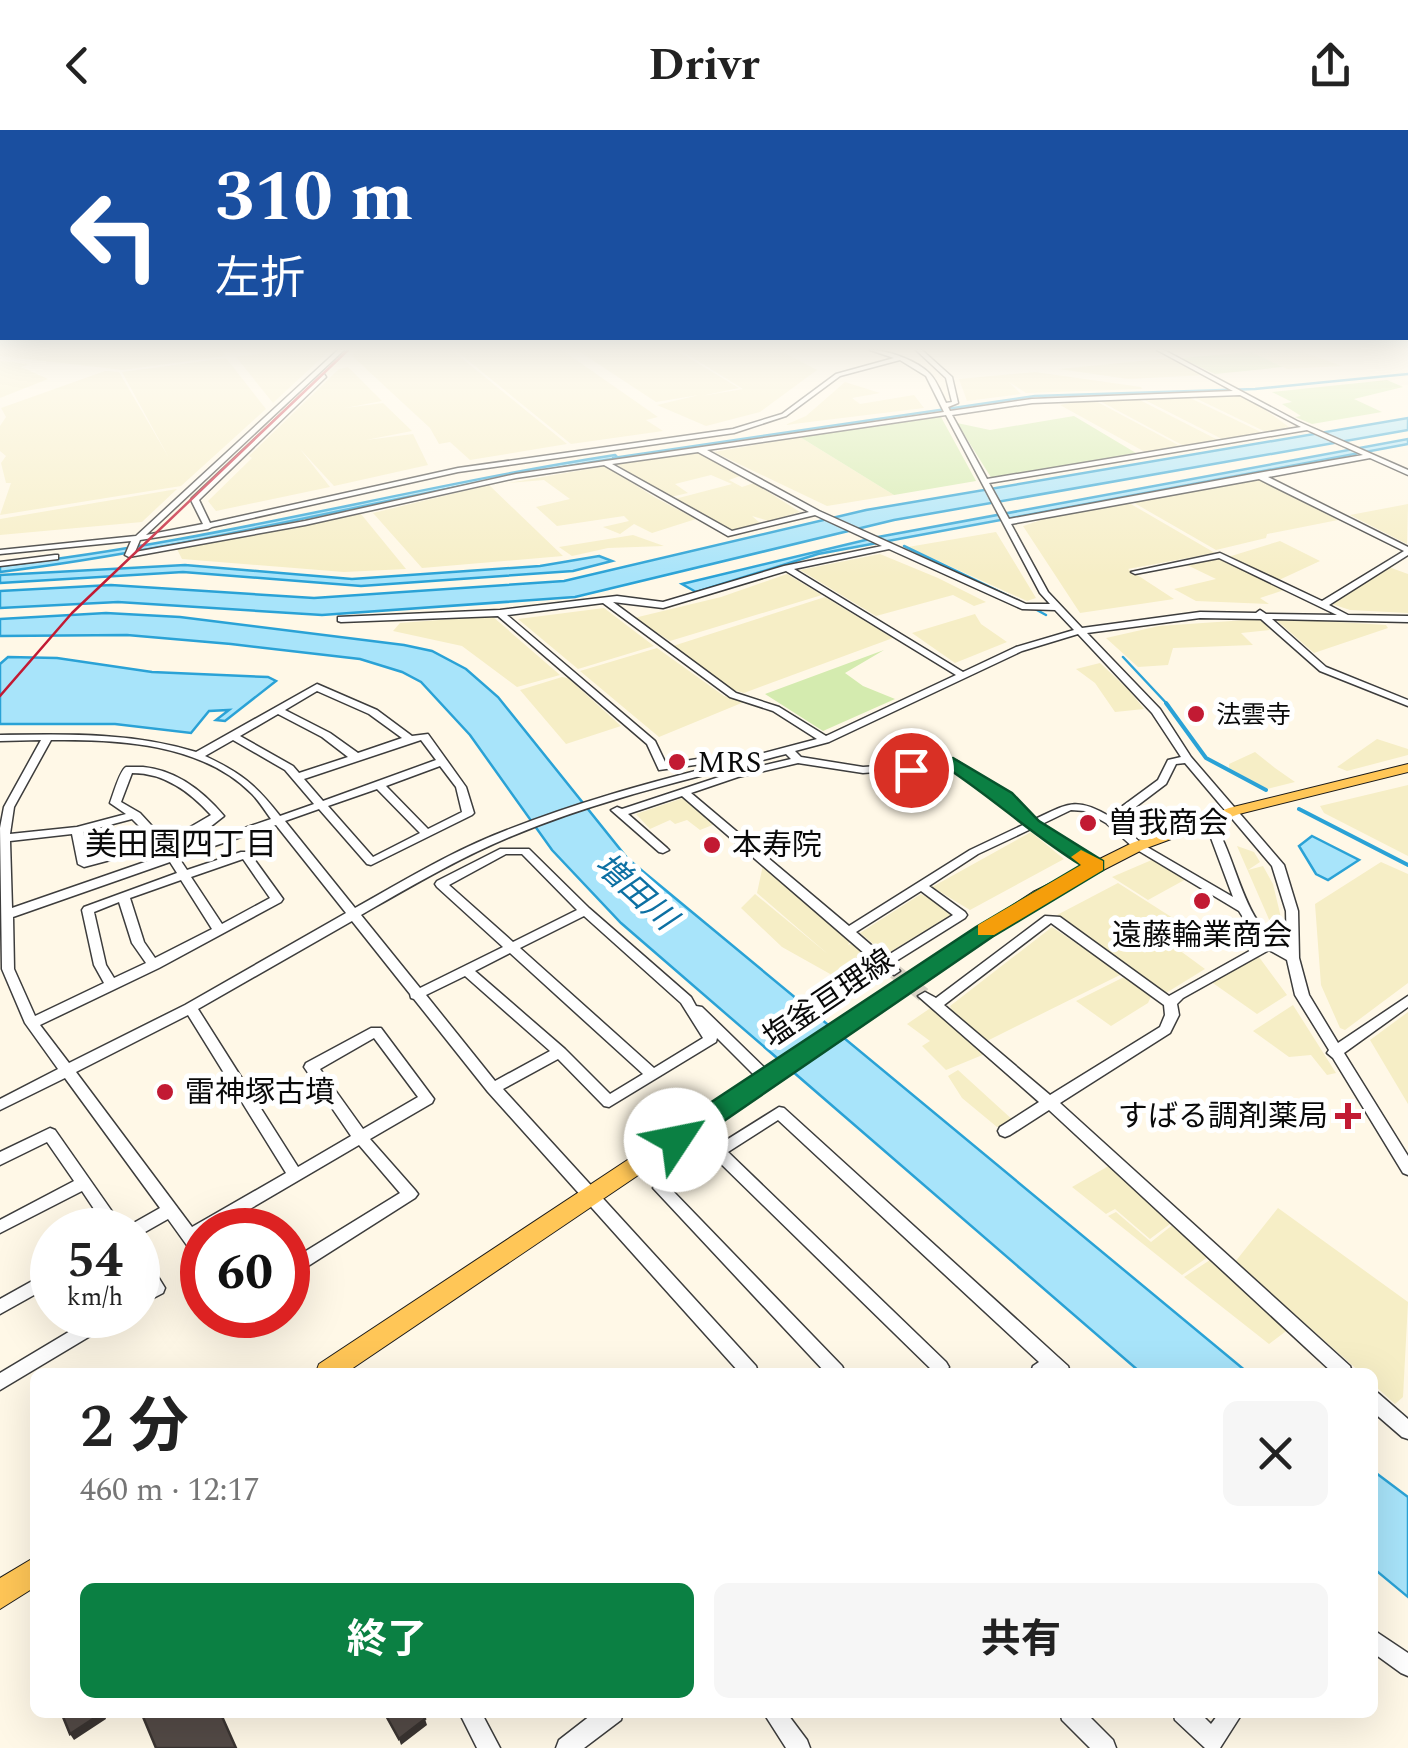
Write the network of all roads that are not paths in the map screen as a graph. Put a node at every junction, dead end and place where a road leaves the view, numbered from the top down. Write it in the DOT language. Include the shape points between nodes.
graph roads {
  1 [pos="260,426"];
  2 [pos="272,426"];
  3 [pos="753,426"];
  4 [pos="847,426"];
  5 [pos="953,426"];
  6 [pos="1304,426"];
  7 [pos="1310,429"];
  8 [pos="698,449"];
  9 [pos="1370,456"];
  10 [pos="605,462"];
  11 [pos="1408,472"];
  12 [pos="1256,474"];
  13 [pos="985,485"];
  14 [pos="820,514"];
  15 [pos="1003,515"];
  16 [pos="208,527"];
  17 [pos="132,546"];
  18 [pos="890,546"];
  19 [pos="1408,551"];
  20 [pos="0,552"];
  21 [pos="0,564"];
  22 [pos="787,568"];
  23 [pos="1135,572"];
  24 [pos="606,601"];
  25 [pos="1324,604"];
  26 [pos="1055,607"];
  27 [pos="500,613"];
  28 [pos="1260,613"];
  29 [pos="1346,616"];
  30 [pos="1375,618"];
  31 [pos="341,619"];
  32 [pos="1408,619"];
  33 [pos="1408,630"];
  34 [pos="1080,631"];
  35 [pos="962,674"];
  36 [pos="1408,702"];
  37 [pos="278,710"];
  38 [pos="233,736"];
  39 [pos="48,737"];
  40 [pos="0,738"];
  41 [pos="410,739"];
  42 [pos="825,740"];
  43 [pos="199,755"];
  44 [pos="794,756"];
  45 [pos="356,758"];
  46 [pos="1187,759"];
  47 [pos="443,761"];
  48 [pos="726,767"];
  49 [pos="1408,768"];
  50 [pos="299,777"];
  51 [pos="378,785"];
  52 [pos="682,791"];
  53 [pos="600,800"];
  54 [pos="323,804"];
  55 [pos="5,807"];
  56 [pos="1234,810"];
  57 [pos="620,812"];
  58 [pos="136,815"];
  59 [pos="276,820"];
  60 [pos="1110,821"];
  61 [pos="1032,825"];
  62 [pos="77,830"];
  63 [pos="514,831"];
  64 [pos="426,833"];
  65 [pos="4,838"];
  66 [pos="1217,838"];
  67 [pos="158,840"];
  68 [pos="1138,846"];
  69 [pos="663,850"];
  70 [pos="525,851"];
  71 [pos="169,858"];
  72 [pos="1096,865"];
  73 [pos="181,876"];
  74 [pos="920,885"];
  75 [pos="124,896"];
  76 [pos="1245,909"];
  77 [pos="585,910"];
  78 [pos="3,916"];
  79 [pos="354,916"];
  80 [pos="220,931"];
  81 [pos="848,932"];
  82 [pos="1267,946"];
  83 [pos="510,950"];
  84 [pos="1293,958"];
  85 [pos="154,965"];
  86 [pos="468,972"];
  87 [pos="112,984"];
  88 [pos="416,995"];
  89 [pos="686,1000"];
  90 [pos="1408,1000"];
  91 [pos="1170,1003"];
  92 [pos="190,1008"];
  93 [pos="32,1023"];
  94 [pos="560,1052"];
  95 [pos="1334,1053"];
  96 [pos="68,1070"];
  97 [pos="652,1075"];
  98 [pos="769,1077"];
  99 [pos="493,1088"];
  100 [pos="1052,1105"];
  101 [pos="0,1106"];
  102 [pos="1005,1131"];
  103 [pos="360,1137"];
  104 [pos="716,1152"];
  105 [pos="0,1159"];
  106 [pos="1408,1169"];
  107 [pos="295,1175"];
  108 [pos="84,1182"];
  109 [pos="590,1197"];
  110 [pos="102,1208"];
  111 [pos="238,1208"];
  112 [pos="171,1210"];
  113 [pos="160,1216"];
  114 [pos="180,1222"];
  115 [pos="0,1227"];
  116 [pos="310,1256"];
  117 [pos="30,1290"];
  118 [pos="0,1307"];
  119 [pos="73,1338"];
  120 [pos="334,1368"];
  121 [pos="746,1368"];
  122 [pos="832,1368"];
  123 [pos="938,1368"];
  124 [pos="1050,1368"];
  125 [pos="1340,1368"];
  126 [pos="0,1382"];
  127 [pos="1378,1404"];
  128 [pos="1408,1432"];
  129 [pos="30,1574"];
  130 [pos="0,1595"];
  131 [pos="1378,1643"];
  132 [pos="1408,1666"];
  133 [pos="472,1718"];
  134 [pos="605,1718"];
  135 [pos="776,1718"];
  136 [pos="1076,1718"];
  137 [pos="1189,1718"];
  138 [pos="1230,1718"];
  139 [pos="489,1748"];
  140 [pos="566,1748"];
  141 [pos="798,1748"];
  142 [pos="1104,1748"];
  1 -- 17 [label="street"];
  2 -- 16 [label="street" via="195,500"];
  3 -- 16 [label="street" via="458,470"];
  4 -- 8 [label="street"];
  5 -- 13 [label="street"];
  6 -- 7 [label="street"];
  7 -- 9 [label="street"];
  7 -- 13 [label="street"];
  8 -- 10 [label="street"];
  8 -- 14 [label="street"];
  9 -- 11 [label="street"];
  9 -- 12 [label="street"];
  10 -- 14 [label="street" via="730,534"];
  10 -- 17 [label="street" via="304,523"];
  12 -- 15 [label="street"];
  12 -- 19 [label="street"];
  13 -- 15 [label="street"];
  14 -- 18 [label="street"];
  15 -- 26 [label="street"];
  16 -- 17 [label="street"];
  17 -- 20 [label="street"];
  17 -- 21 [label="street"];
  18 -- 22 [label="street"];
  18 -- 26 [label="street" via="1025,607"];
  19 -- 25 [label="street"];
  22 -- 24 [label="street" via="663,605"];
  22 -- 35 [label="street"];
  23 -- 25 [label="street" via="1220,555"];
  24 -- 27 [label="street"];
  24 -- 42 [label="street" via="733,695 776,709"];
  25 -- 29 [label="street"];
  26 -- 34 [label="street"];
  27 -- 31 [label="street"];
  27 -- 48 [label="street" via="651,743 663,768 710,760"];
  28 -- 29 [label="street"];
  28 -- 34 [label="street"];
  28 -- 36 [label="street" via="1322,669"];
  29 -- 30 [label="street"];
  30 -- 32 [label="street"];
  30 -- 33 [label="street"];
  34 -- 35 [label="street"];
  34 -- 46 [label="street" via="1156,711"];
  35 -- 42 [label="street"];
  37 -- 38 [label="street"];
  37 -- 41 [label="street" via="317,688 373,712"];
  37 -- 45 [label="street"];
  38 -- 43 [label="street"];
  38 -- 50 [label="street"];
  39 -- 40 [label="street"];
  39 -- 43 [label="street" via="147,741"];
  39 -- 55 [label="street"];
  41 -- 45 [label="street"];
  41 -- 47 [label="street" via="424,736"];
  42 -- 44 [label="street"];
  43 -- 59 [label="street" via="239,777"];
  44 -- 48 [label="street"];
  44 -- 52 [label="street"];
  44 -- 61 [label="street" via="884,772 953,764"];
  45 -- 50 [label="street"];
  46 -- 56 [label="street"];
  46 -- 60 [label="street" via="1172,762 1162,782"];
  47 -- 51 [label="street"];
  47 -- 64 [label="street" via="462,787 468,814"];
  48 -- 53 [label="street"];
  49 -- 56 [label="main road, 塩釜亘理線"];
  50 -- 54 [label="street"];
  51 -- 54 [label="street"];
  51 -- 64 [label="street"];
  52 -- 57 [label="street"];
  52 -- 81 [label="street"];
  53 -- 57 [label="street"];
  53 -- 63 [label="street"];
  54 -- 59 [label="street"];
  54 -- 64 [label="street" via="372,862"];
  55 -- 65 [label="street"];
  56 -- 68 [label="main road, 塩釜亘理線"];
  56 -- 84 [label="street" via="1288,886"];
  57 -- 69 [label="street"];
  58 -- 62 [label="street"];
  58 -- 67 [label="street"];
  58 -- 67 [label="street" via="115,803 116,797 128,770 146,768 200,795 218,816"];
  59 -- 71 [label="street"];
  59 -- 79 [label="street"];
  60 -- 61 [label="street" via="1077,806"];
  60 -- 68 [label="street"];
  61 -- 72 [label="street"];
  61 -- 74 [label="street"];
  62 -- 65 [label="street"];
  62 -- 67 [label="street" via="84,864"];
  63 -- 70 [label="street"];
  63 -- 79 [label="street"];
  65 -- 78 [label="street"];
  66 -- 76 [label="street"];
  67 -- 71 [label="street"];
  68 -- 72 [label="main road, 塩釜亘理線"];
  68 -- 76 [label="street"];
  70 -- 77 [label="street"];
  70 -- 83 [label="street" via="504,851 442,884"];
  71 -- 73 [label="street"];
  71 -- 78 [label="street"];
  72 -- 98 [label="main road, 塩釜亘理線" via="1038,896"];
  73 -- 75 [label="street"];
  73 -- 80 [label="street"];
  73 -- 80 [label="street" via="244,854 277,898"];
  74 -- 81 [label="street"];
  74 -- 81 [label="street" via="962,915 889,967"];
  75 -- 85 [label="street" via="138,943"];
  75 -- 87 [label="street" via="88,910 100,965"];
  76 -- 82 [label="street"];
  77 -- 83 [label="street"];
  77 -- 89 [label="street"];
  78 -- 93 [label="street" via="8,969"];
  79 -- 88 [label="street"];
  79 -- 92 [label="street"];
  80 -- 85 [label="street"];
  82 -- 84 [label="street"];
  82 -- 91 [label="street"];
  83 -- 86 [label="street"];
  83 -- 97 [label="street"];
  84 -- 95 [label="street" via="1302,995"];
  85 -- 87 [label="street"];
  86 -- 88 [label="street"];
  86 -- 94 [label="street"];
  87 -- 93 [label="street"];
  88 -- 99 [label="street"];
  89 -- 97 [label="street" via="711,1040"];
  89 -- 98 [label="street"];
  90 -- 95 [label="street"];
  91 -- 100 [label="street" via="1165,1030"];
  91 -- 100 [label="street" via="1056,920 930,1000"];
  92 -- 96 [label="street"];
  92 -- 107 [label="street"];
  93 -- 96 [label="street"];
  94 -- 97 [label="street" via="609,1102"];
  94 -- 99 [label="street"];
  95 -- 106 [label="street"];
  96 -- 101 [label="street"];
  96 -- 112 [label="street"];
  98 -- 109 [label="main road, 塩釜亘理線"];
  99 -- 109 [label="street"];
  100 -- 102 [label="street"];
  100 -- 125 [label="street"];
  103 -- 103 [label="street" via="426,1099 376,1031 311,1067"];
  103 -- 107 [label="street"];
  103 -- 116 [label="street" via="410,1194"];
  104 -- 122 [label="street" via="661,1188"];
  104 -- 123 [label="street"];
  104 -- 124 [label="street" via="779,1112"];
  105 -- 108 [label="street" via="50,1134"];
  107 -- 111 [label="street"];
  108 -- 110 [label="street"];
  108 -- 115 [label="street"];
  109 -- 120 [label="main road, 塩釜亘理線"];
  109 -- 121 [label="street"];
  112 -- 113 [label="street"];
  112 -- 114 [label="street"];
  117 -- 118 [label="street"];
  119 -- 126 [label="street"];
  127 -- 128 [label="street"];
  129 -- 130 [label="main road"];
  131 -- 132 [label="street"];
  133 -- 139 [label="street"];
  134 -- 140 [label="street"];
  135 -- 141 [label="street"];
  136 -- 142 [label="street"];
  137 -- 138 [label="street" via="1213,1740"];
}
